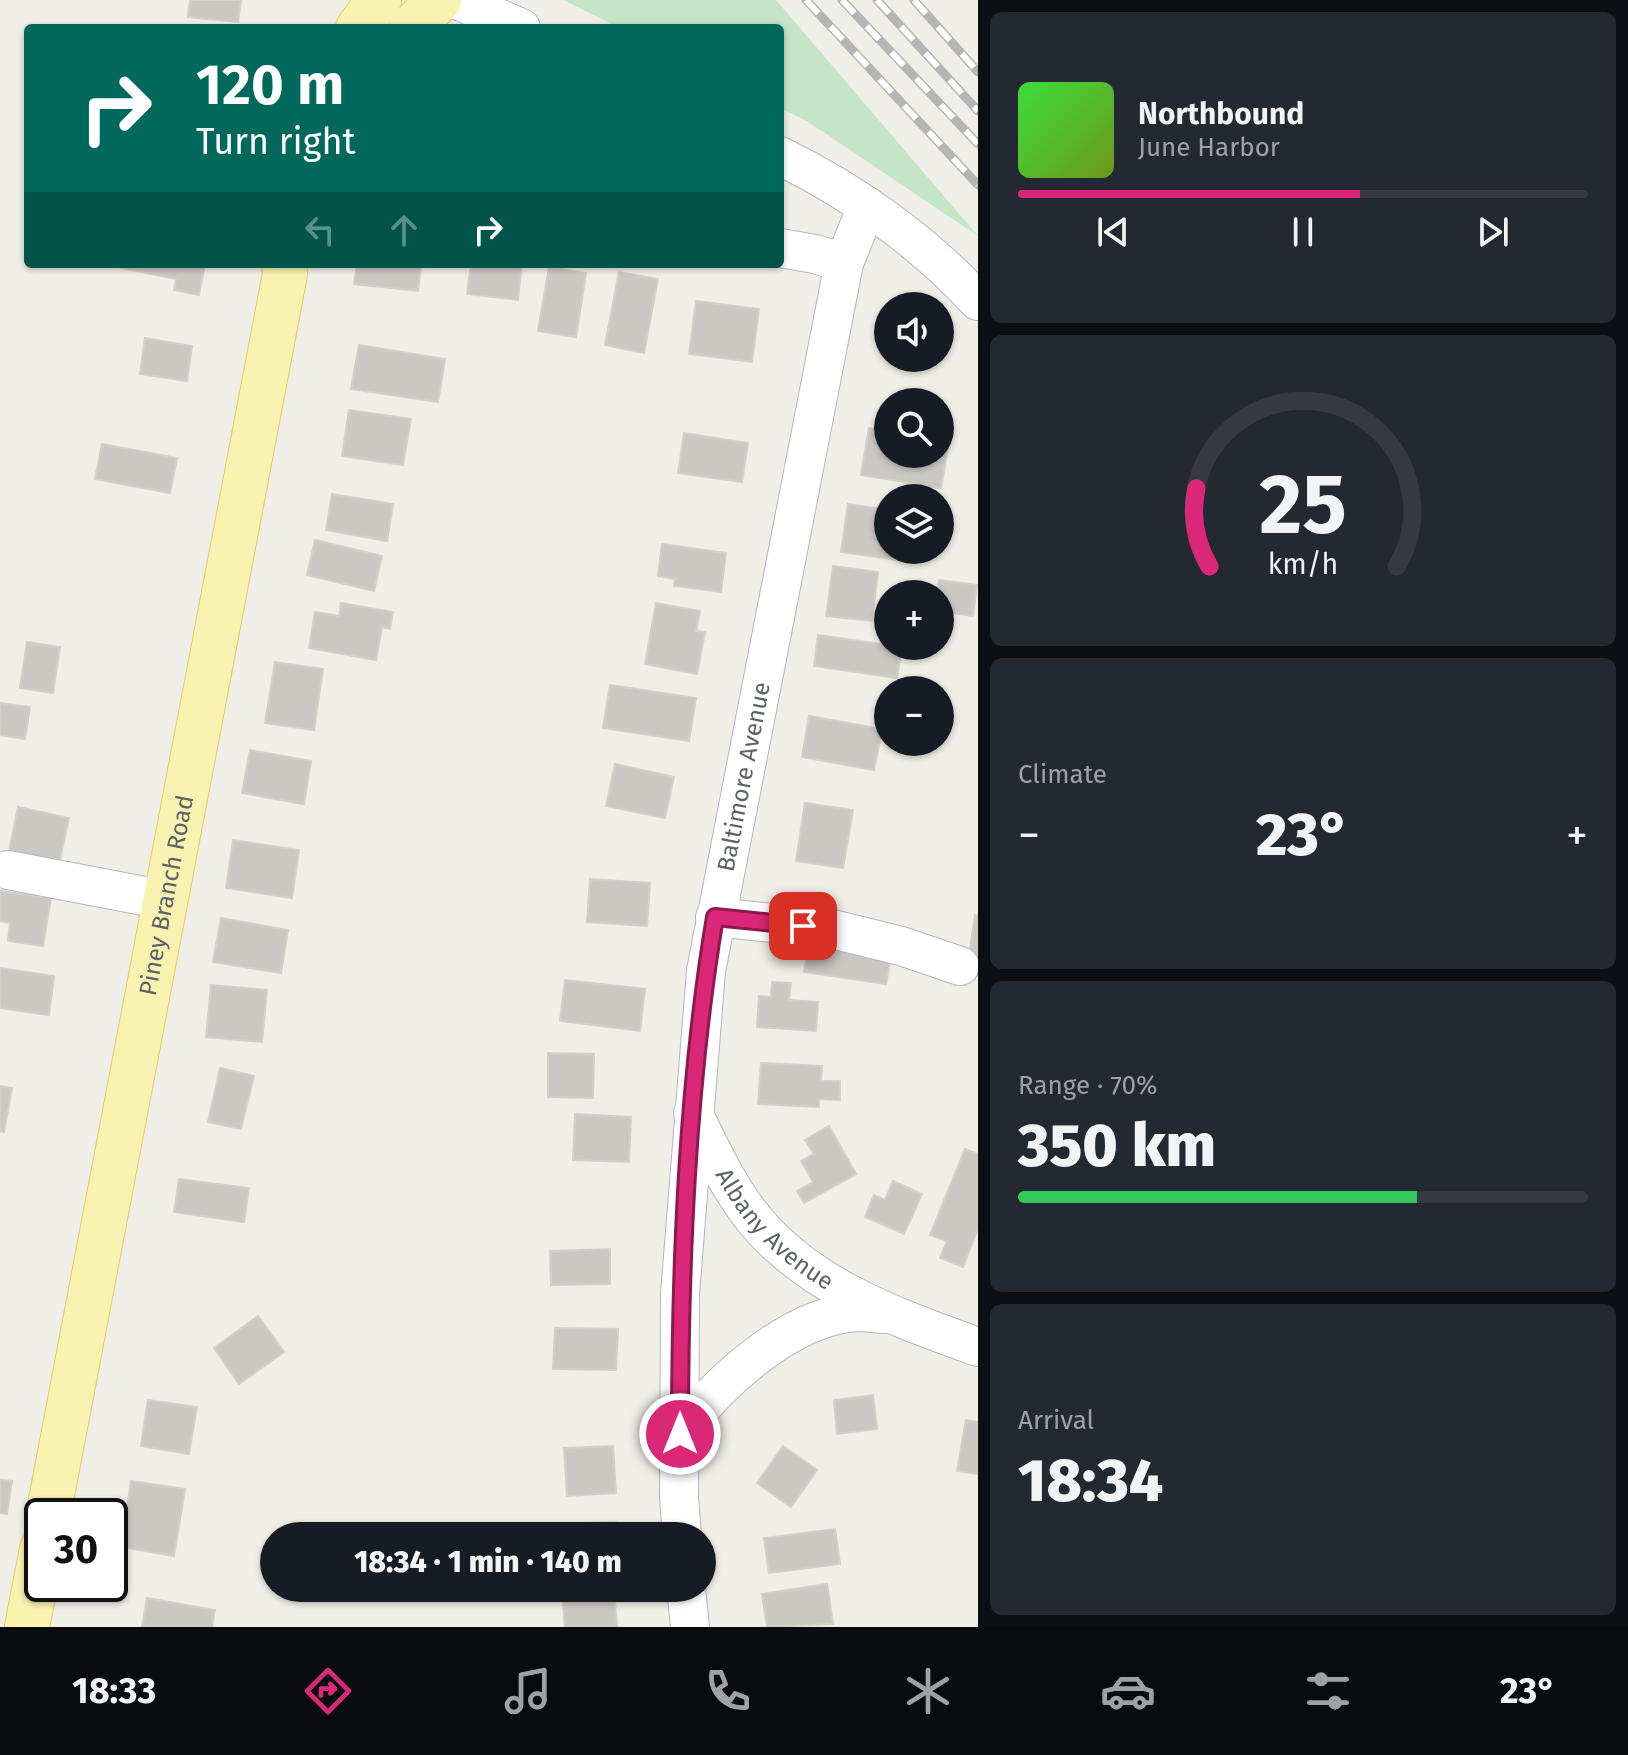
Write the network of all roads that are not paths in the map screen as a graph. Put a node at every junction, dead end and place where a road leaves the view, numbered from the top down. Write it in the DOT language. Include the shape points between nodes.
graph roads {
  1 [pos="379,0"];
  2 [pos="439,0"];
  3 [pos="457,0"];
  4 [pos="361,24"];
  5 [pos="415,24"];
  6 [pos="512,24"];
  7 [pos="784,158"];
  8 [pos="867,206"];
  9 [pos="784,249"];
  10 [pos="844,263"];
  11 [pos="286,268"];
  12 [pos="978,301"];
  13 [pos="8,870"];
  14 [pos="165,900"];
  15 [pos="715,917"];
  16 [pos="960,966"];
  17 [pos="693,1113"];
  18 [pos="888,1314"];
  19 [pos="978,1347"];
  20 [pos="680,1434"];
  21 [pos="51,1498"];
  22 [pos="681,1522"];
  23 [pos="32,1602"];
  24 [pos="687,1602"];
  25 [pos="27,1627"];
  26 [pos="690,1627"];
  1 -- 4 [label="main road"];
  2 -- 5 [label="main road"];
  3 -- 6 [label="street"];
  7 -- 8 [label="street"];
  8 -- 10 [label="street, Baltimore Avenue"];
  8 -- 12 [label="street"];
  9 -- 10 [label="street"];
  10 -- 15 [label="street, Baltimore Avenue"];
  11 -- 14 [label="main road, Piney Branch Road"];
  13 -- 14 [label="street"];
  14 -- 21 [label="main road, Piney Branch Road"];
  15 -- 16 [label="street" via="832,929"];
  15 -- 17 [label="street, Baltimore Avenue"];
  17 -- 18 [label="street, Albany Avenue" via="728,1182 776,1242 832,1283"];
  17 -- 20 [label="street, Baltimore Avenue" via="680,1294"];
  18 -- 19 [label="street, Albany Avenue"];
  18 -- 20 [label="street, Albany Avenue" via="856,1312 783,1338 712,1394"];
  20 -- 22 [label="street, Baltimore Avenue"];
  23 -- 25 [label="main road"];
  24 -- 26 [label="street"];
}
